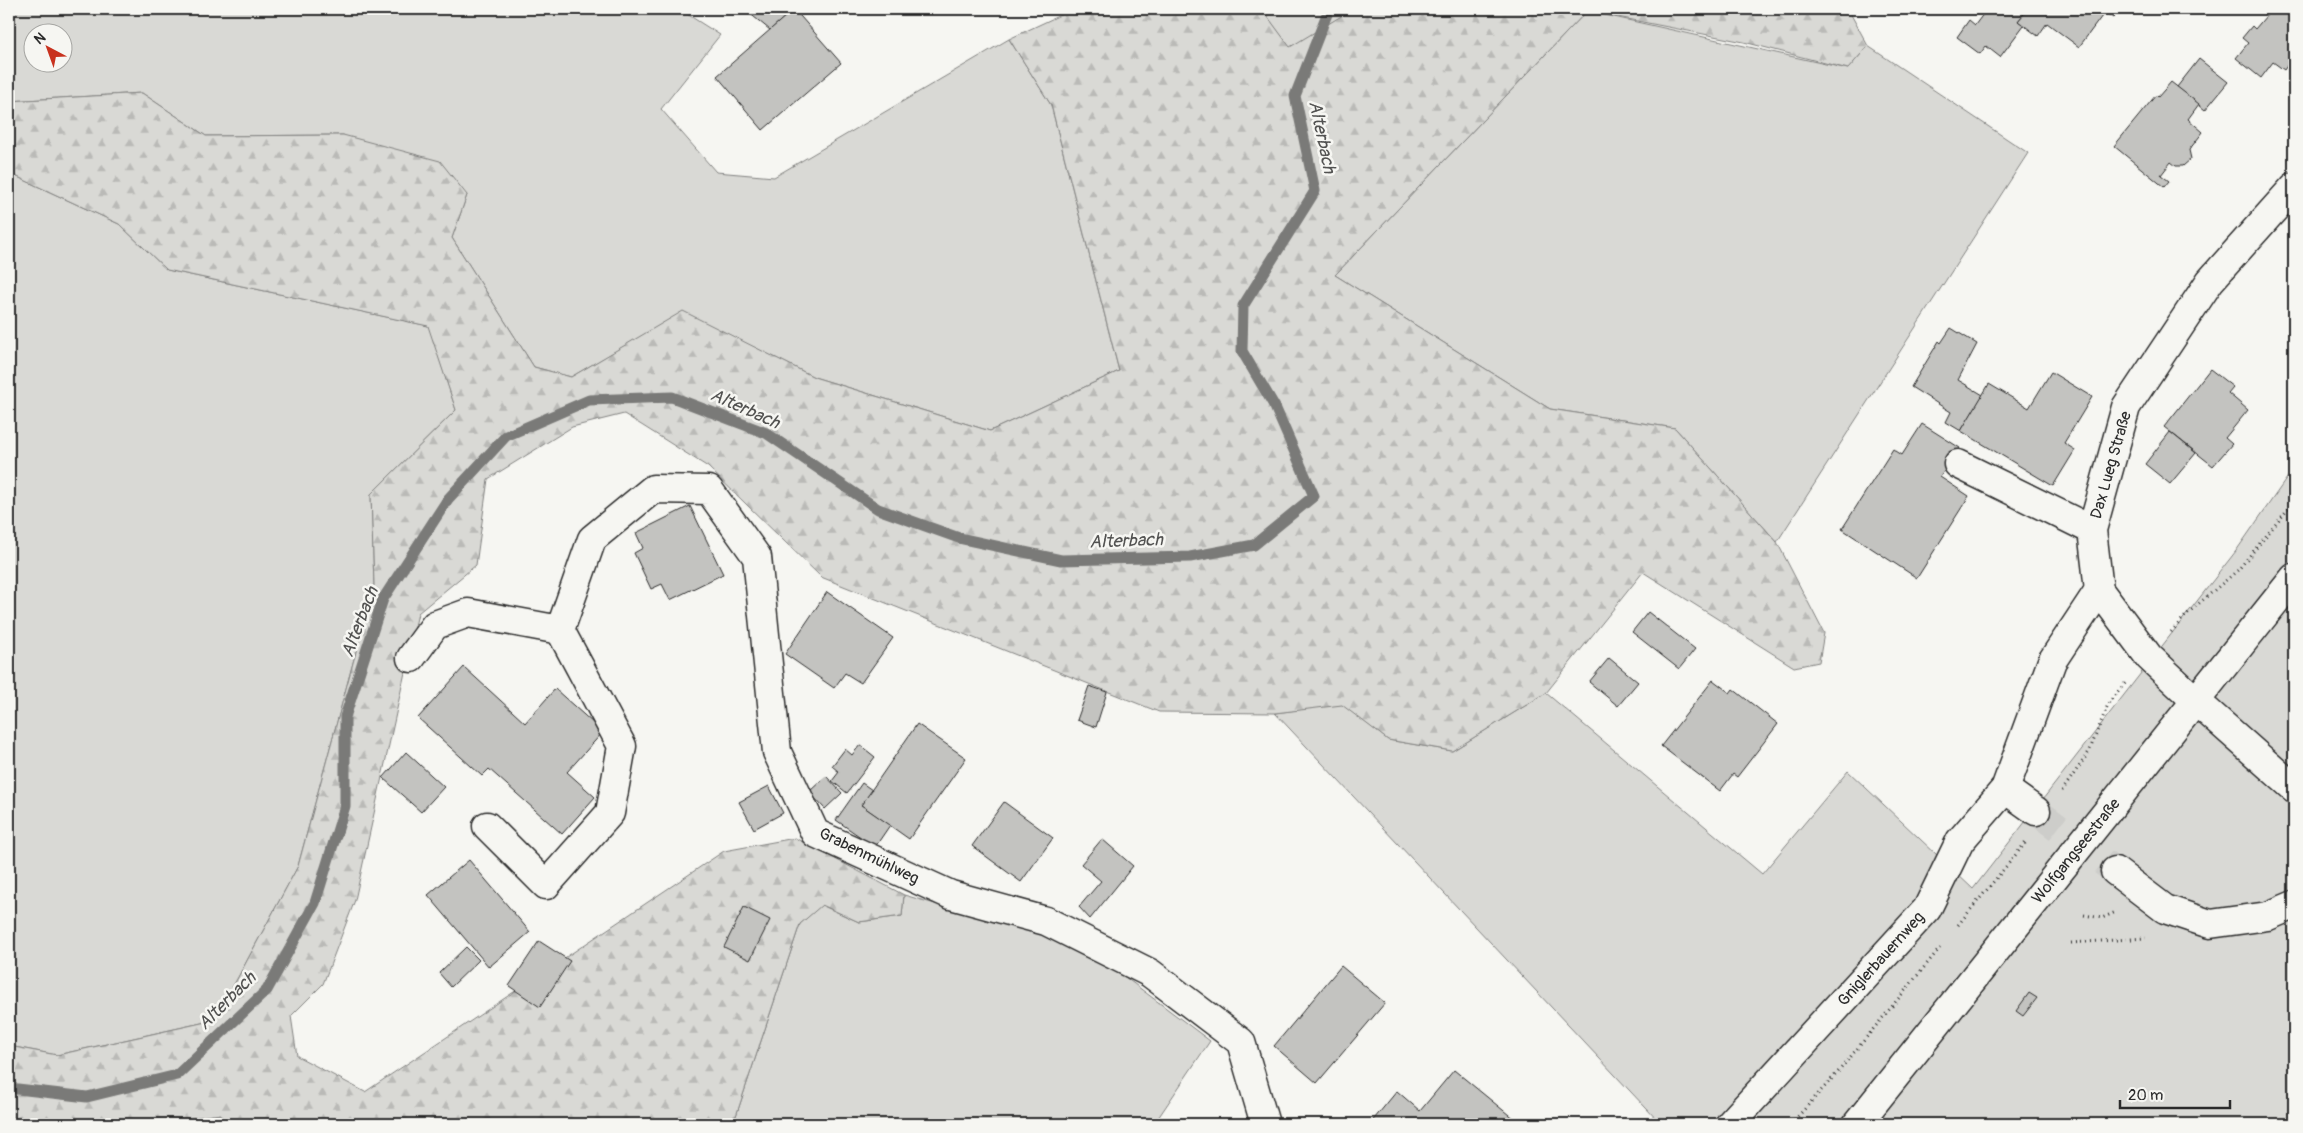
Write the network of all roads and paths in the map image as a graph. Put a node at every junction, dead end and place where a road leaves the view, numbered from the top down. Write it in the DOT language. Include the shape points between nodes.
graph roads {
  1 [pos="2294,187"];
  2 [pos="1958,464"];
  3 [pos="2294,502"];
  4 [pos="2092,530"];
  5 [pos="2294,578"];
  6 [pos="2099,590"];
  7 [pos="560,630"];
  8 [pos="2149,657"];
  9 [pos="411,658"];
  10 [pos="2197,702"];
  11 [pos="2294,788"];
  12 [pos="2005,789"];
  13 [pos="2046,805"];
  14 [pos="487,826"];
  15 [pos="2030,838"];
  16 [pos="2115,871"];
  17 [pos="2294,905"];
  18 [pos="1956,929"];
  19 [pos="2150,938"];
  20 [pos="2071,943"];
  21 [pos="1943,944"];
  22 [pos="1265,1124"];
  23 [pos="1730,1124"];
  24 [pos="1791,1124"];
  25 [pos="1858,1124"];
  1 -- 4 [label="street, Dax Lueg Straße" via="2210,281 2126,408"];
  2 -- 4 [label="street"];
  3 -- 8 [label="path" via="2238,570 2188,612"];
  4 -- 6 [label="street, Dax Lueg Straße"];
  5 -- 10 [label="street, Wolfgangseestraße"];
  6 -- 8 [label="street"];
  6 -- 12 [label="street, Gniglerbauernweg" via="2052,661"];
  7 -- 9 [label="street" via="468,613 435,625"];
  7 -- 14 [label="street" via="622,746 610,813 546,885"];
  7 -- 22 [label="street, Grabenmühlweg" via="592,539 653,489 709,490 757,557 777,752 815,833 951,895 1046,921 1150,973 1241,1042"];
  8 -- 10 [label="street"];
  8 -- 13 [label="path" via="2109,702 2089,752"];
  10 -- 11 [label="street"];
  10 -- 25 [label="street, Wolfgangseestraße"];
  12 -- 13 [label="street"];
  12 -- 23 [label="street, Gniglerbauernweg" via="1960,841 1927,909"];
  15 -- 18 [label="path"];
  16 -- 17 [label="street" via="2165,909 2210,924 2268,916"];
  19 -- 20 [label="path"];
  21 -- 24 [label="path"];
}
